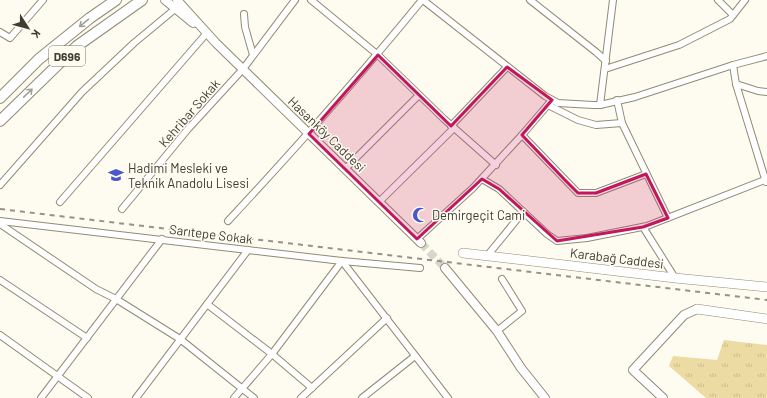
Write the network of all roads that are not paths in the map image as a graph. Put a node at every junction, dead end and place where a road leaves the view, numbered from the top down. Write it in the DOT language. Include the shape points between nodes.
graph roads {
  1 [pos="43,0"];
  2 [pos="116,0"];
  3 [pos="142,0"];
  4 [pos="165,0"];
  5 [pos="177,0"];
  6 [pos="295,0"];
  7 [pos="311,0"];
  8 [pos="422,0"];
  9 [pos="530,0"];
  10 [pos="613,0"];
  11 [pos="718,0"];
  12 [pos="745,0"];
  13 [pos="175,9"];
  14 [pos="244,14"];
  15 [pos="733,15"];
  16 [pos="0,32"];
  17 [pos="206,34"];
  18 [pos="216,43"];
  19 [pos="253,55"];
  20 [pos="378,55"];
  21 [pos="767,56"];
  22 [pos="606,61"];
  23 [pos="733,65"];
  24 [pos="507,67"];
  25 [pos="242,69"];
  26 [pos="605,69"];
  27 [pos="736,84"];
  28 [pos="767,92"];
  29 [pos="420,95"];
  30 [pos="0,98"];
  31 [pos="617,100"];
  32 [pos="550,102"];
  33 [pos="600,105"];
  34 [pos="0,121"];
  35 [pos="622,123"];
  36 [pos="453,127"];
  37 [pos="309,134"];
  38 [pos="522,135"];
  39 [pos="496,165"];
  40 [pos="345,169"];
  41 [pos="646,174"];
  42 [pos="482,179"];
  43 [pos="767,181"];
  44 [pos="0,185"];
  45 [pos="60,202"];
  46 [pos="379,202"];
  47 [pos="122,209"];
  48 [pos="523,212"];
  49 [pos="668,218"];
  50 [pos="228,221"];
  51 [pos="0,222"];
  52 [pos="643,227"];
  53 [pos="162,240"];
  54 [pos="419,241"];
  55 [pos="248,250"];
  56 [pos="464,254"];
  57 [pos="487,256"];
  58 [pos="342,261"];
  59 [pos="420,268"];
  60 [pos="445,268"];
  61 [pos="675,278"];
  62 [pos="0,280"];
  63 [pos="502,280"];
  64 [pos="767,287"];
  65 [pos="116,299"];
  66 [pos="207,304"];
  67 [pos="697,309"];
  68 [pos="387,318"];
  69 [pos="767,319"];
  70 [pos="497,331"];
  71 [pos="0,335"];
  72 [pos="87,338"];
  73 [pos="180,339"];
  74 [pos="272,354"];
  75 [pos="415,356"];
  76 [pos="58,376"];
  77 [pos="312,388"];
  78 [pos="241,389"];
  79 [pos="364,397"];
  80 [pos="41,398"];
  81 [pos="88,398"];
  82 [pos="136,398"];
  83 [pos="234,398"];
  84 [pos="254,398"];
  85 [pos="301,398"];
  86 [pos="448,398"];
  87 [pos="545,398"];
  88 [pos="663,398"];
  1 -- 16 [label="street" via="10,38"];
  2 -- 30 [label="highway, D696, one-way" via="39,59"];
  34 -- 3 [label="highway, D696, one-way" via="77,46"];
  4 -- 13 [label="street"];
  5 -- 18 [label="street"];
  6 -- 19 [label="street, Kehribar Sokak"];
  7 -- 20 [label="street"];
  8 -- 20 [label="street"];
  8 -- 24 [label="street"];
  9 -- 22 [label="street"];
  10 -- 22 [label="street"];
  11 -- 15 [label="street"];
  12 -- 15 [label="street"];
  13 -- 17 [label="street"];
  13 -- 44 [label="street" via="82,92"];
  14 -- 19 [label="street"];
  15 -- 26 [label="street" via="730,19 679,45"];
  17 -- 18 [label="street"];
  17 -- 45 [label="street"];
  18 -- 25 [label="street, Hasanköy Caddesi"];
  19 -- 25 [label="street, Kehribar Sokak"];
  20 -- 29 [label="street"];
  20 -- 37 [label="street"];
  21 -- 23 [label="street"];
  22 -- 26 [label="street"];
  23 -- 27 [label="street"];
  23 -- 31 [label="street" via="635,97"];
  24 -- 32 [label="street"];
  24 -- 36 [label="street"];
  25 -- 37 [label="street, Hasanköy Caddesi"];
  25 -- 47 [label="street, Kehribar Sokak"];
  26 -- 33 [label="street"];
  27 -- 28 [label="street"];
  27 -- 43 [label="street"];
  29 -- 36 [label="street"];
  29 -- 40 [label="street"];
  31 -- 33 [label="street"];
  31 -- 35 [label="street"];
  32 -- 33 [label="street"];
  32 -- 35 [label="street" via="578,120 596,124"];
  32 -- 38 [label="street"];
  35 -- 41 [label="street"];
  36 -- 39 [label="street"];
  36 -- 46 [label="street"];
  37 -- 40 [label="street, Hasanköy Caddesi"];
  37 -- 50 [label="street"];
  38 -- 39 [label="street"];
  38 -- 41 [label="street" via="578,193 596,193"];
  39 -- 42 [label="street"];
  40 -- 46 [label="street, Hasanköy Caddesi"];
  41 -- 49 [label="street"];
  42 -- 48 [label="street" via="499,189"];
  42 -- 54 [label="street"];
  43 -- 49 [label="street"];
  46 -- 54 [label="street, Hasanköy Caddesi"];
  48 -- 52 [label="street" via="557,241"];
  48 -- 57 [label="street"];
  49 -- 52 [label="street"];
  51 -- 53 [label="street, Sarıtepe Sokak"];
  51 -- 65 [label="street" via="96,290"];
  52 -- 61 [label="street"];
  53 -- 55 [label="street, Sarıtepe Sokak"];
  53 -- 65 [label="street"];
  55 -- 58 [label="street, Sarıtepe Sokak"];
  55 -- 66 [label="street"];
  56 -- 57 [label="main road, Karabağ Caddesi"];
  57 -- 61 [label="main road, Karabağ Caddesi"];
  58 -- 59 [label="street, Sarıtepe Sokak"];
  58 -- 68 [label="street"];
  58 -- 74 [label="street"];
  60 -- 70 [label="street"];
  61 -- 64 [label="main road, Karabağ Caddesi"];
  62 -- 72 [label="street"];
  63 -- 70 [label="street" via="522,311"];
  65 -- 72 [label="street"];
  65 -- 73 [label="street"];
  66 -- 73 [label="street"];
  66 -- 74 [label="street"];
  67 -- 69 [label="main road"];
  67 -- 88 [label="street" via="684,315 633,370"];
  68 -- 75 [label="street"];
  68 -- 77 [label="street"];
  70 -- 87 [label="street" via="521,368"];
  71 -- 76 [label="street"];
  72 -- 76 [label="street"];
  73 -- 78 [label="street"];
  73 -- 82 [label="street"];
  74 -- 77 [label="street"];
  74 -- 78 [label="street"];
  75 -- 79 [label="street"];
  75 -- 86 [label="street"];
  76 -- 80 [label="street"];
  76 -- 81 [label="street"];
  77 -- 85 [label="street"];
  78 -- 83 [label="street"];
  78 -- 84 [label="street"];
}
